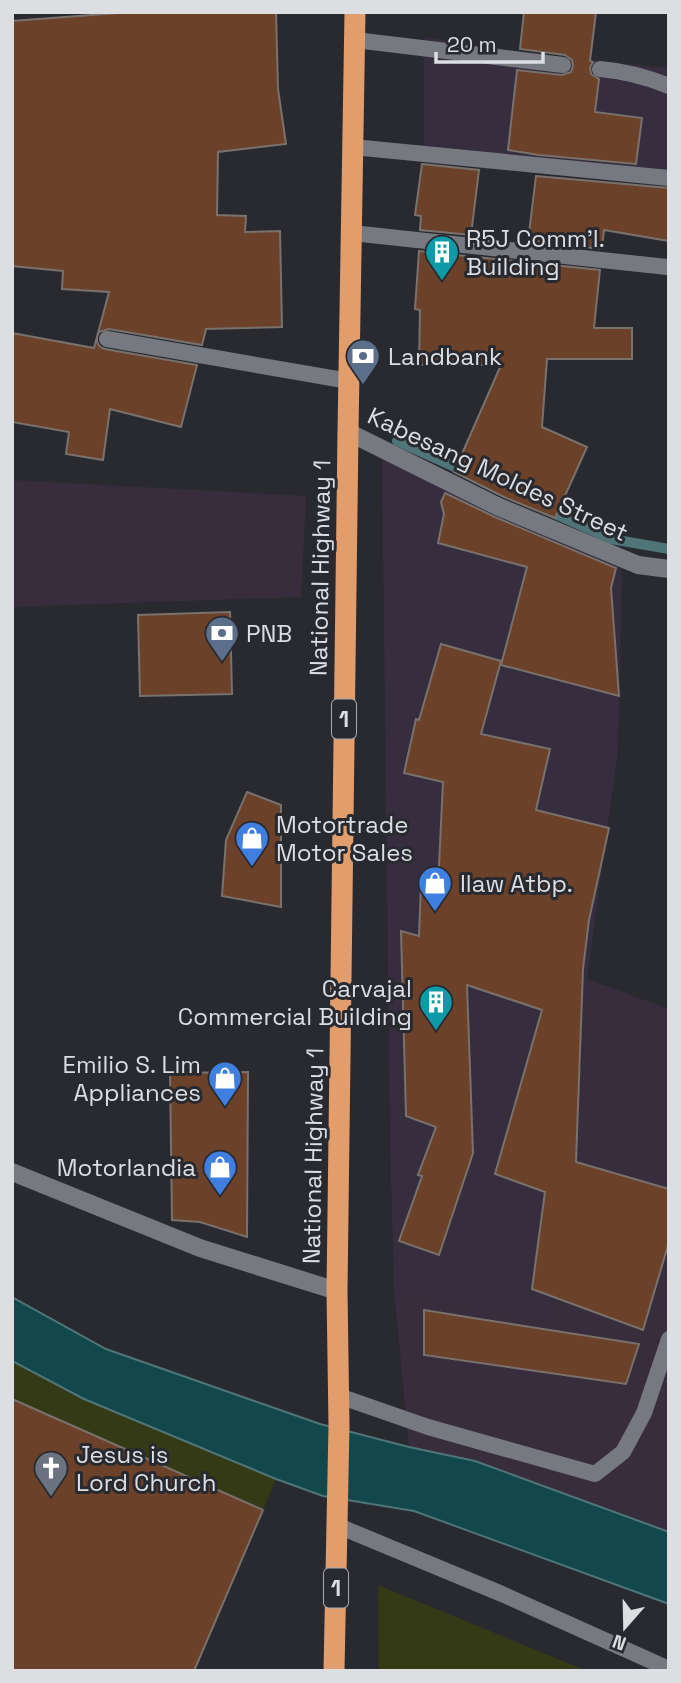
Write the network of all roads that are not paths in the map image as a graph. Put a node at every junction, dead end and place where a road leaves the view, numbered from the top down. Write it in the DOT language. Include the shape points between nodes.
graph roads {
  1 [pos="355,12"];
  2 [pos="355,40"];
  3 [pos="564,65"];
  4 [pos="600,69"];
  5 [pos="669,86"];
  6 [pos="353,147"];
  7 [pos="665,173"];
  8 [pos="352,233"];
  9 [pos="667,267"];
  10 [pos="107,339"];
  11 [pos="349,381"];
  12 [pos="348,432"];
  13 [pos="669,569"];
  14 [pos="12,1172"];
  15 [pos="337,1291"];
  16 [pos="669,1339"];
  17 [pos="339,1396"];
  18 [pos="337,1515"];
  19 [pos="669,1670"];
  20 [pos="334,1671"];
  1 -- 2 [label="highway, National Highway 1 / 1"];
  2 -- 3 [label="lane"];
  2 -- 6 [label="highway, National Highway 1 / 1"];
  4 -- 5 [label="lane"];
  6 -- 7 [label="lane"];
  6 -- 8 [label="highway, National Highway 1 / 1"];
  8 -- 9 [label="lane"];
  8 -- 11 [label="highway, National Highway 1 / 1"];
  10 -- 11 [label="lane"];
  11 -- 12 [label="highway, National Highway 1 / 1"];
  12 -- 13 [label="street, Kabesang Moldes Street" via="499,507 638,565"];
  12 -- 15 [label="highway, National Highway 1 / 1"];
  14 -- 15 [label="street" via="200,1248"];
  15 -- 17 [label="highway, National Highway 1 / 1"];
  16 -- 17 [label="lane" via="645,1413 623,1452 595,1474 428,1427"];
  17 -- 18 [label="highway, National Highway 1 / 1"];
  18 -- 19 [label="lane"];
  18 -- 20 [label="highway, National Highway 1 / 1"];
}
